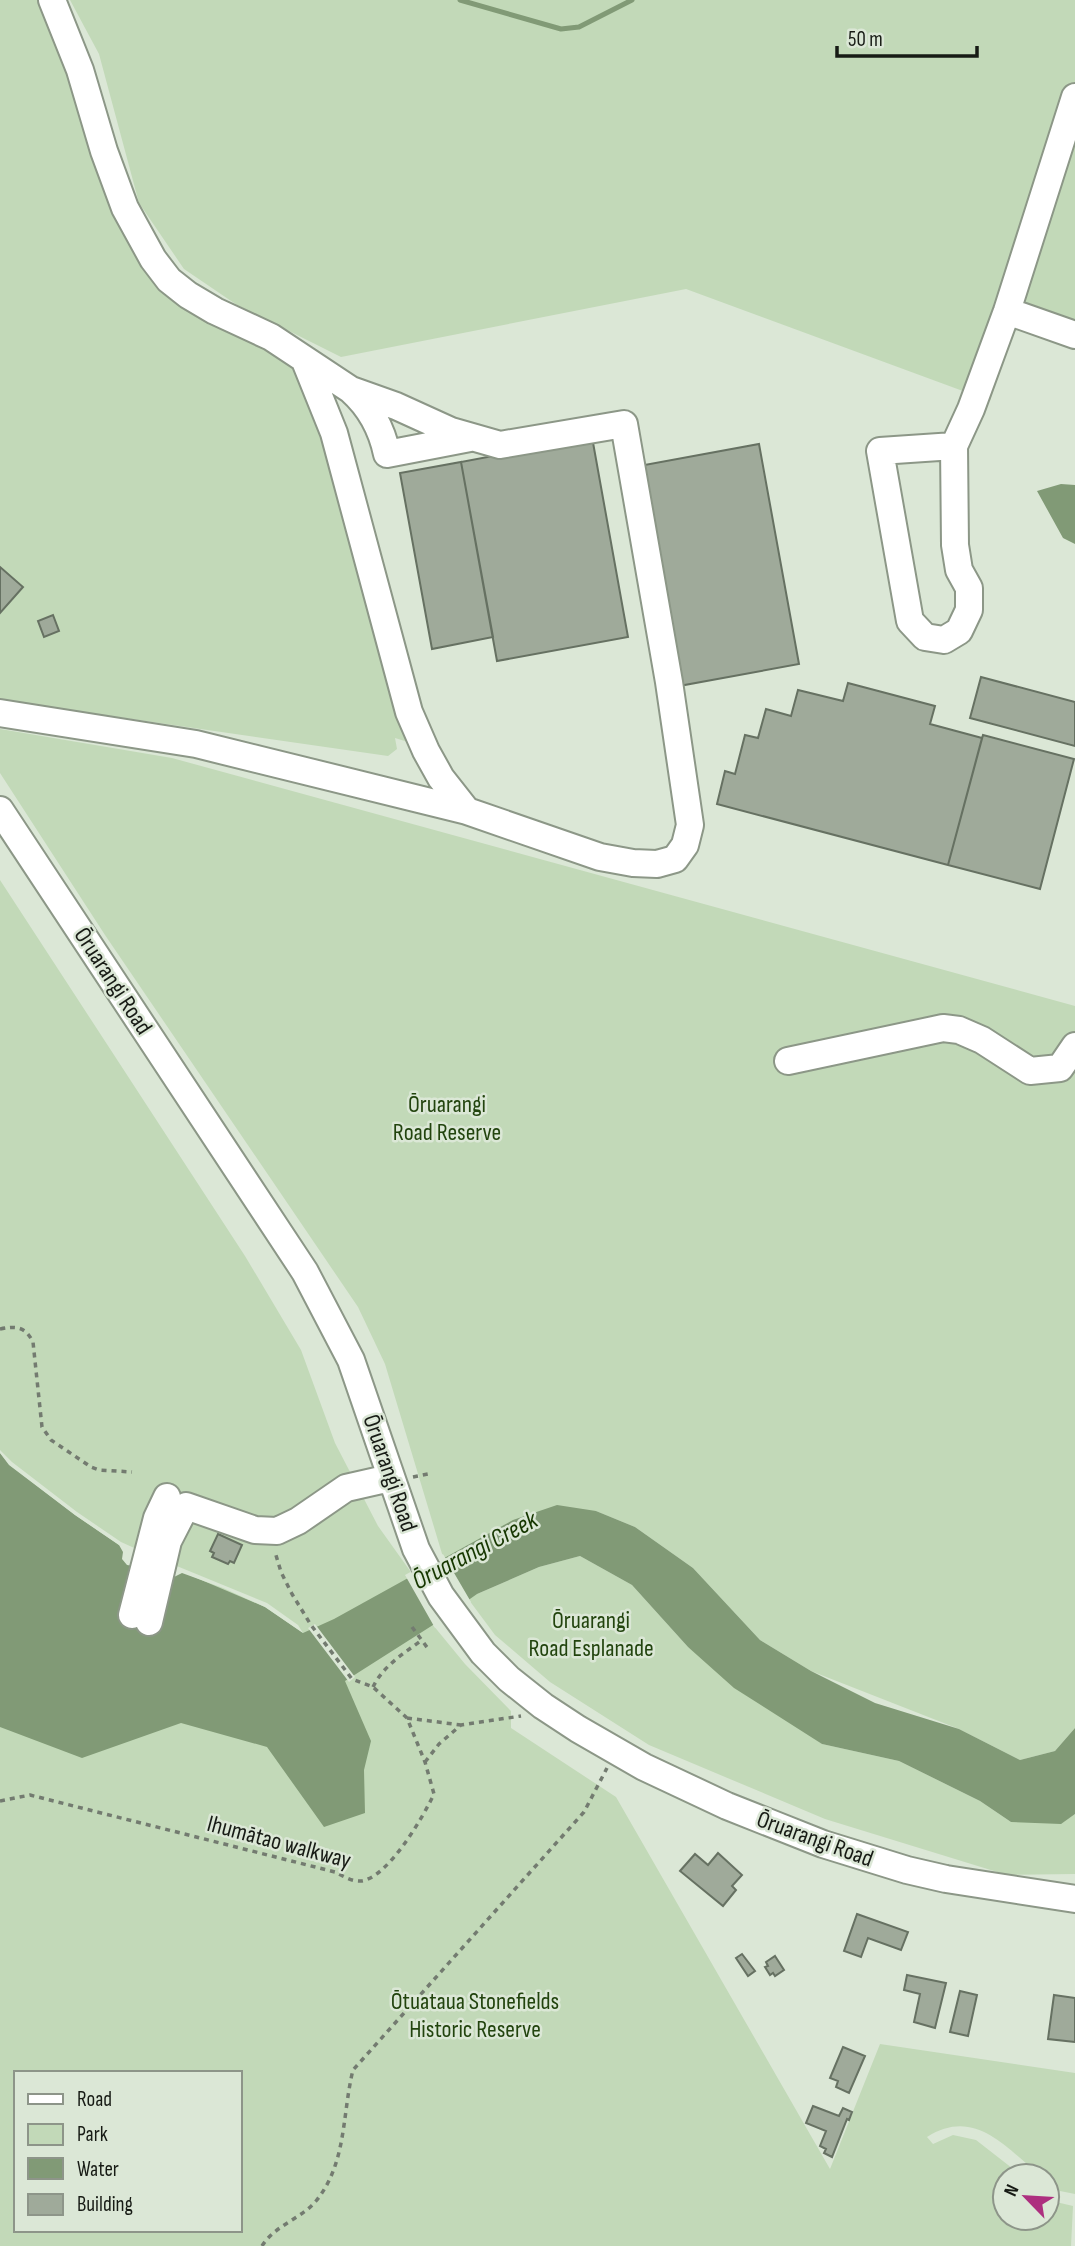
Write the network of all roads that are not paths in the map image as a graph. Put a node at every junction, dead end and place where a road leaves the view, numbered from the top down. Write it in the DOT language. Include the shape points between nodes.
graph roads {
  1 [pos="52,0"];
  2 [pos="1075,97"];
  3 [pos="1007,311"];
  4 [pos="1075,335"];
  5 [pos="305,361"];
  6 [pos="351,390"];
  7 [pos="471,437"];
  8 [pos="954,446"];
  9 [pos="0,713"];
  10 [pos="0,810"];
  11 [pos="467,811"];
  12 [pos="1075,1046"];
  13 [pos="788,1061"];
  14 [pos="390,1478"];
  15 [pos="140,1619"];
  16 [pos="1075,1899"];
  1 -- 5 [label="street" via="80,70 115,182 153,259 188,296 271,337"];
  2 -- 3 [label="street"];
  3 -- 4 [label="street"];
  3 -- 8 [label="street"];
  5 -- 6 [label="street"];
  5 -- 11 [label="street" via="334,433 409,712 441,778"];
  6 -- 7 [label="street"];
  6 -- 7 [label="street" via="375,421 387,454"];
  7 -- 11 [label="street" via="500,445 624,424 690,825 676,859 633,863"];
  8 -- 8 [label="street" via="880,451 910,621 925,637 944,640 959,631 969,610 969,588 959,570 956,545"];
  9 -- 11 [label="street" via="196,744"];
  10 -- 14 [label="street, Ōruarangi Road" via="305,1272 351,1360"];
  12 -- 13 [label="street" via="1060,1068 1030,1071 982,1040 943,1028"];
  14 -- 15 [label="street" via="346,1488 271,1532 176,1501 168,1541"];
  14 -- 16 [label="street, Ōruarangi Road" via="416,1549 441,1596 483,1653 543,1706 644,1768 823,1844 946,1879"];
}
